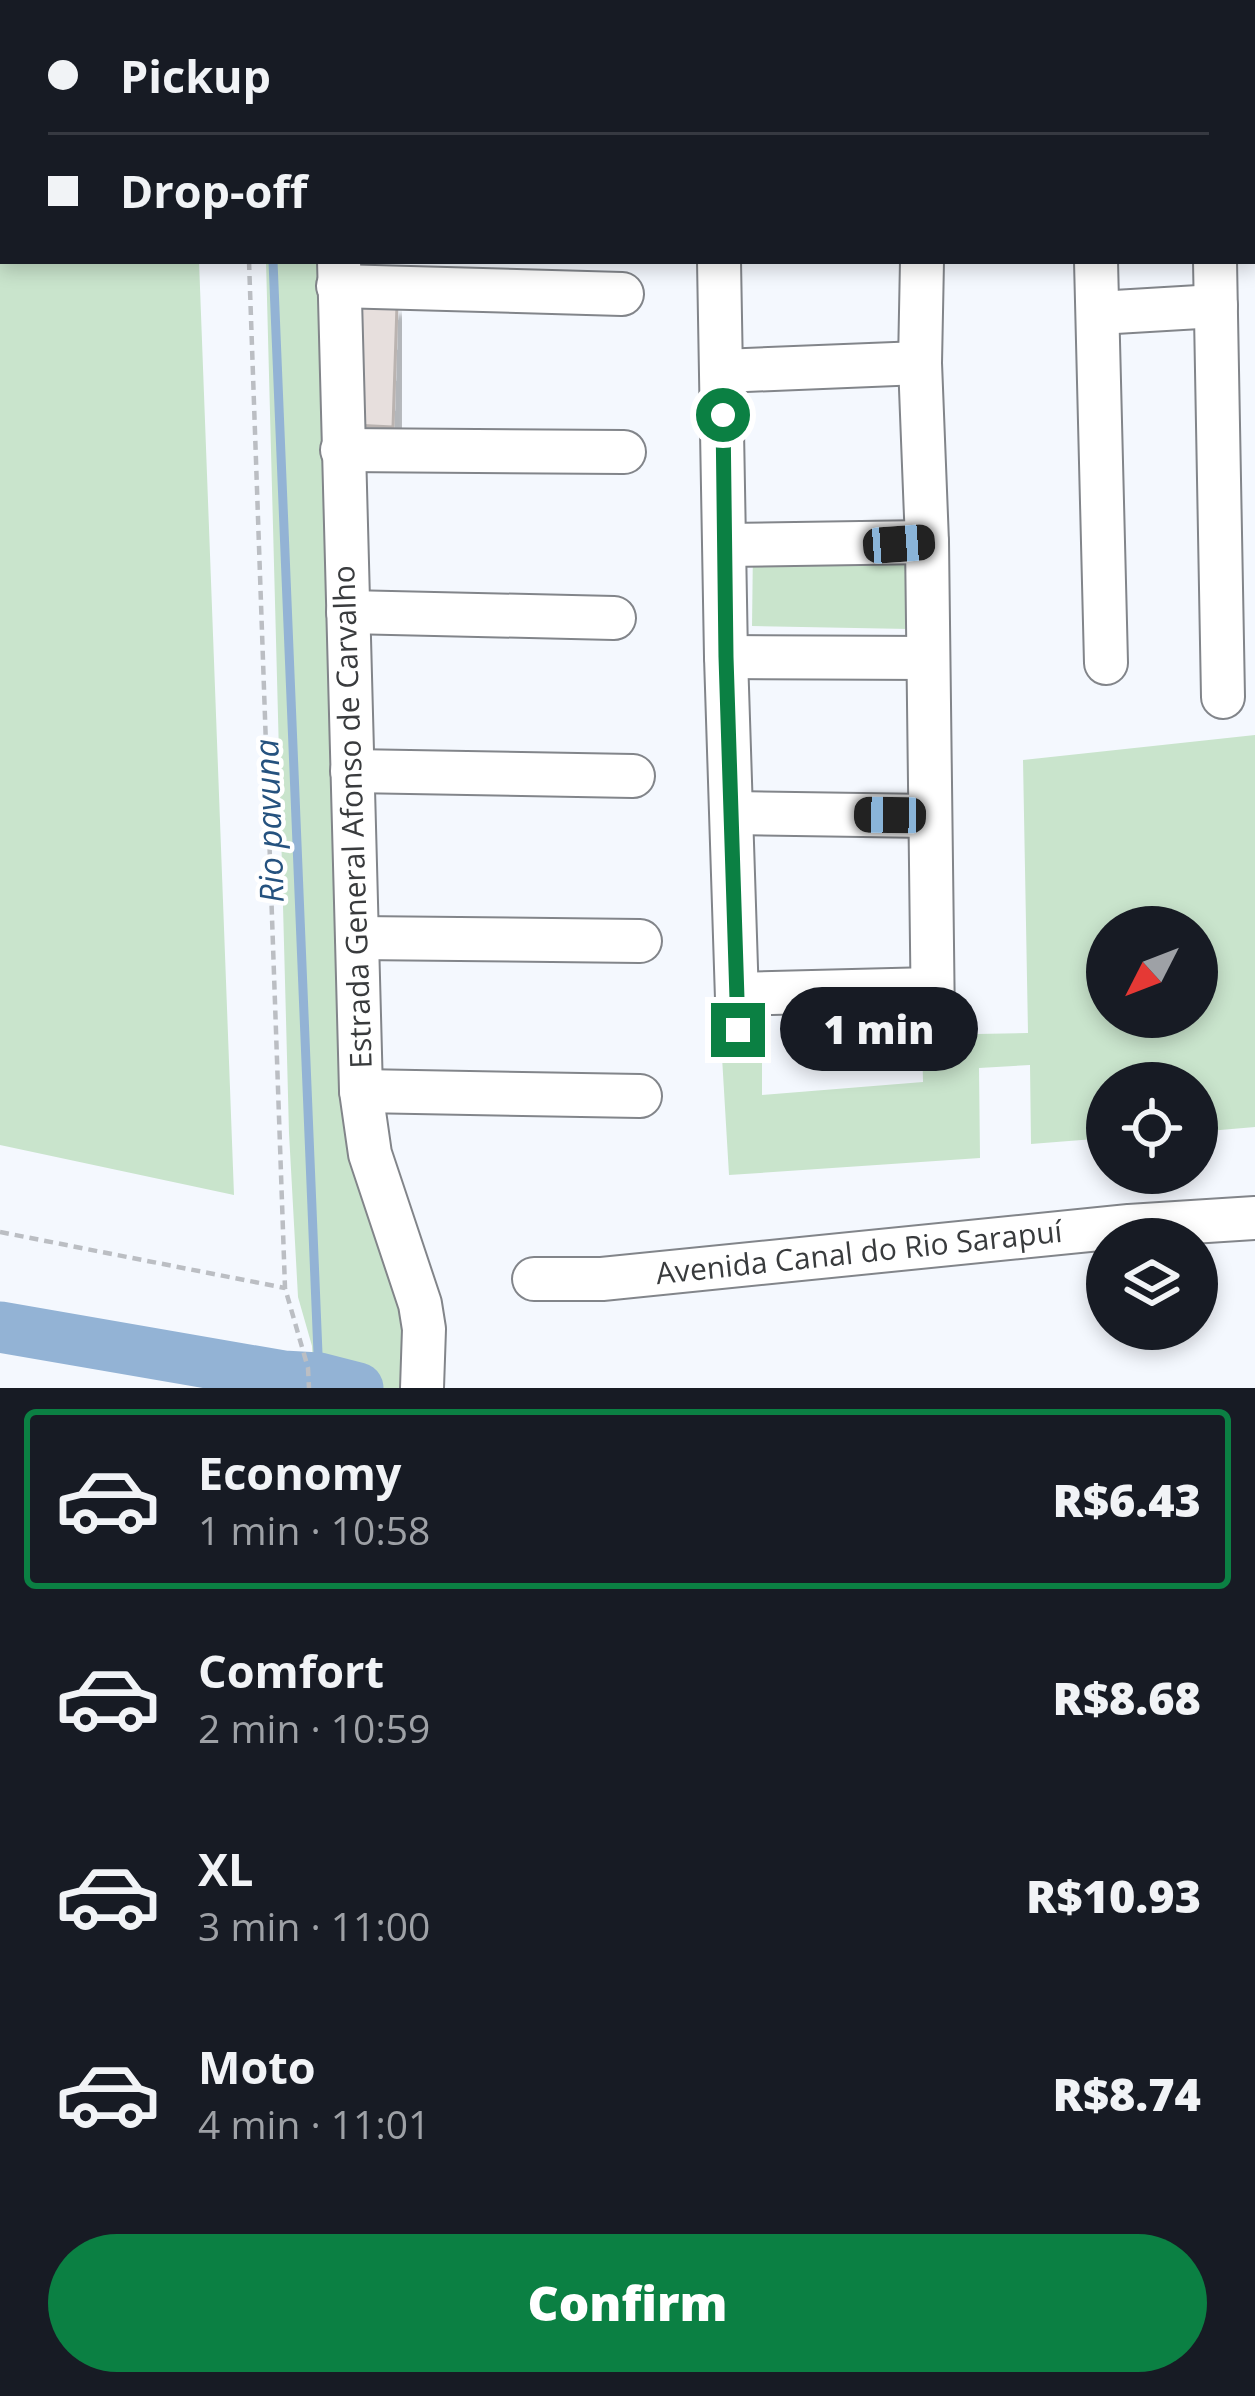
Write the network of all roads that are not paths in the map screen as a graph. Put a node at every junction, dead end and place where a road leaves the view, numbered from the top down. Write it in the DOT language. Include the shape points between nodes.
graph roads {
  1 [pos="719,264"];
  2 [pos="922,264"];
  3 [pos="1096,264"];
  4 [pos="1215,264"];
  5 [pos="338,273"];
  6 [pos="622,294"];
  7 [pos="1216,306"];
  8 [pos="1098,313"];
  9 [pos="920,363"];
  10 [pos="722,371"];
  11 [pos="342,450"];
  12 [pos="624,452"];
  13 [pos="927,542"];
  14 [pos="725,545"];
  15 [pos="348,612"];
  16 [pos="614,618"];
  17 [pos="726,657"];
  18 [pos="928,658"];
  19 [pos="1106,662"];
  20 [pos="1222,697"];
  21 [pos="352,771"];
  22 [pos="633,776"];
  23 [pos="733,813"];
  24 [pos="929,816"];
  25 [pos="357,938"];
  26 [pos="640,941"];
  27 [pos="361,1091"];
  28 [pos="640,1096"];
  29 [pos="1255,1218"];
  30 [pos="534,1279"];
  31 [pos="423,1376"];
  1 -- 10 [label="street"];
  2 -- 9 [label="street"];
  3 -- 8 [label="street"];
  4 -- 7 [label="street"];
  5 -- 6 [label="street"];
  5 -- 11 [label="street, Estrada General Afonso de Carvalho"];
  7 -- 8 [label="street"];
  7 -- 20 [label="street"];
  8 -- 19 [label="street"];
  9 -- 10 [label="street"];
  9 -- 13 [label="street"];
  10 -- 14 [label="street"];
  11 -- 12 [label="street"];
  11 -- 15 [label="street, Estrada General Afonso de Carvalho"];
  13 -- 14 [label="street"];
  13 -- 18 [label="street"];
  14 -- 17 [label="street"];
  15 -- 16 [label="street"];
  15 -- 21 [label="street, Estrada General Afonso de Carvalho"];
  17 -- 18 [label="street"];
  17 -- 23 [label="street"];
  18 -- 24 [label="street"];
  21 -- 22 [label="street"];
  21 -- 25 [label="street, Estrada General Afonso de Carvalho"];
  23 -- 24 [label="street"];
  23 -- 24 [label="street" via="737,1012 933,1007"];
  25 -- 26 [label="street"];
  25 -- 27 [label="street, Estrada General Afonso de Carvalho"];
  27 -- 28 [label="street"];
  27 -- 31 [label="street, Estrada General Afonso de Carvalho" via="370,1154 420,1304"];
  29 -- 30 [label="street, Avenida Canal do Rio Sarapuí"];
}
